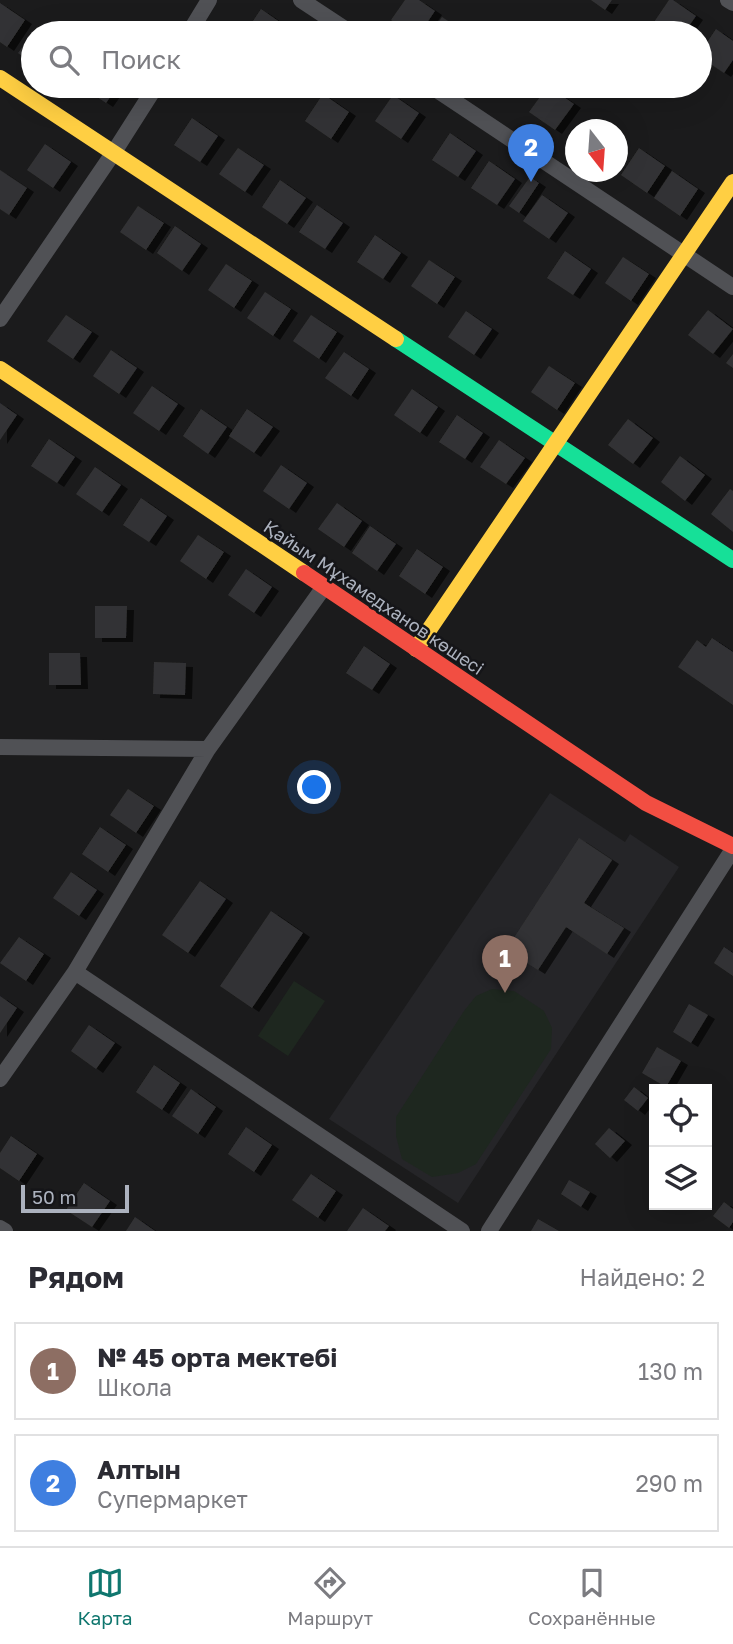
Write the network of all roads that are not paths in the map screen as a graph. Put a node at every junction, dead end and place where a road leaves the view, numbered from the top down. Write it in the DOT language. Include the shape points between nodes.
graph roads {
  1 [pos="209,0"];
  2 [pos="301,0"];
  3 [pos="728,0"];
  4 [pos="733,3"];
  5 [pos="196,21"];
  6 [pos="333,21"];
  7 [pos="0,78"];
  8 [pos="21,92"];
  9 [pos="31,98"];
  10 [pos="148,98"];
  11 [pos="449,98"];
  12 [pos="114,152"];
  13 [pos="733,182"];
  14 [pos="684,254"];
  15 [pos="733,287"];
  16 [pos="0,319"];
  17 [pos="0,369"];
  18 [pos="556,443"];
  19 [pos="733,561"];
  20 [pos="324,587"];
  21 [pos="416,649"];
  22 [pos="0,747"];
  23 [pos="208,749"];
  24 [pos="733,848"];
  25 [pos="75,972"];
  26 [pos="0,1079"];
  27 [pos="0,1228"];
  28 [pos="5,1231"];
  29 [pos="462,1231"];
  30 [pos="489,1231"];
  1 -- 5 [label="street"];
  2 -- 6 [label="street"];
  3 -- 4 [label="street"];
  7 -- 8 [label="street"];
  9 -- 12 [label="street"];
  10 -- 12 [label="street"];
  11 -- 14 [label="street"];
  12 -- 16 [label="street"];
  12 -- 18 [label="street"];
  13 -- 14 [label="street"];
  14 -- 15 [label="street"];
  14 -- 18 [label="street"];
  17 -- 20 [label="street, Қайым Мұхамедханов көшесі"];
  18 -- 19 [label="street"];
  18 -- 21 [label="street"];
  20 -- 21 [label="street, Қайым Мұхамедханов көшесі"];
  20 -- 23 [label="street"];
  21 -- 24 [label="street, Қайым Мұхамедханов көшесі" via="646,803"];
  22 -- 23 [label="street"];
  23 -- 25 [label="street"];
  24 -- 30 [label="street"];
  25 -- 26 [label="street"];
  25 -- 29 [label="street"];
  27 -- 28 [label="street"];
}
